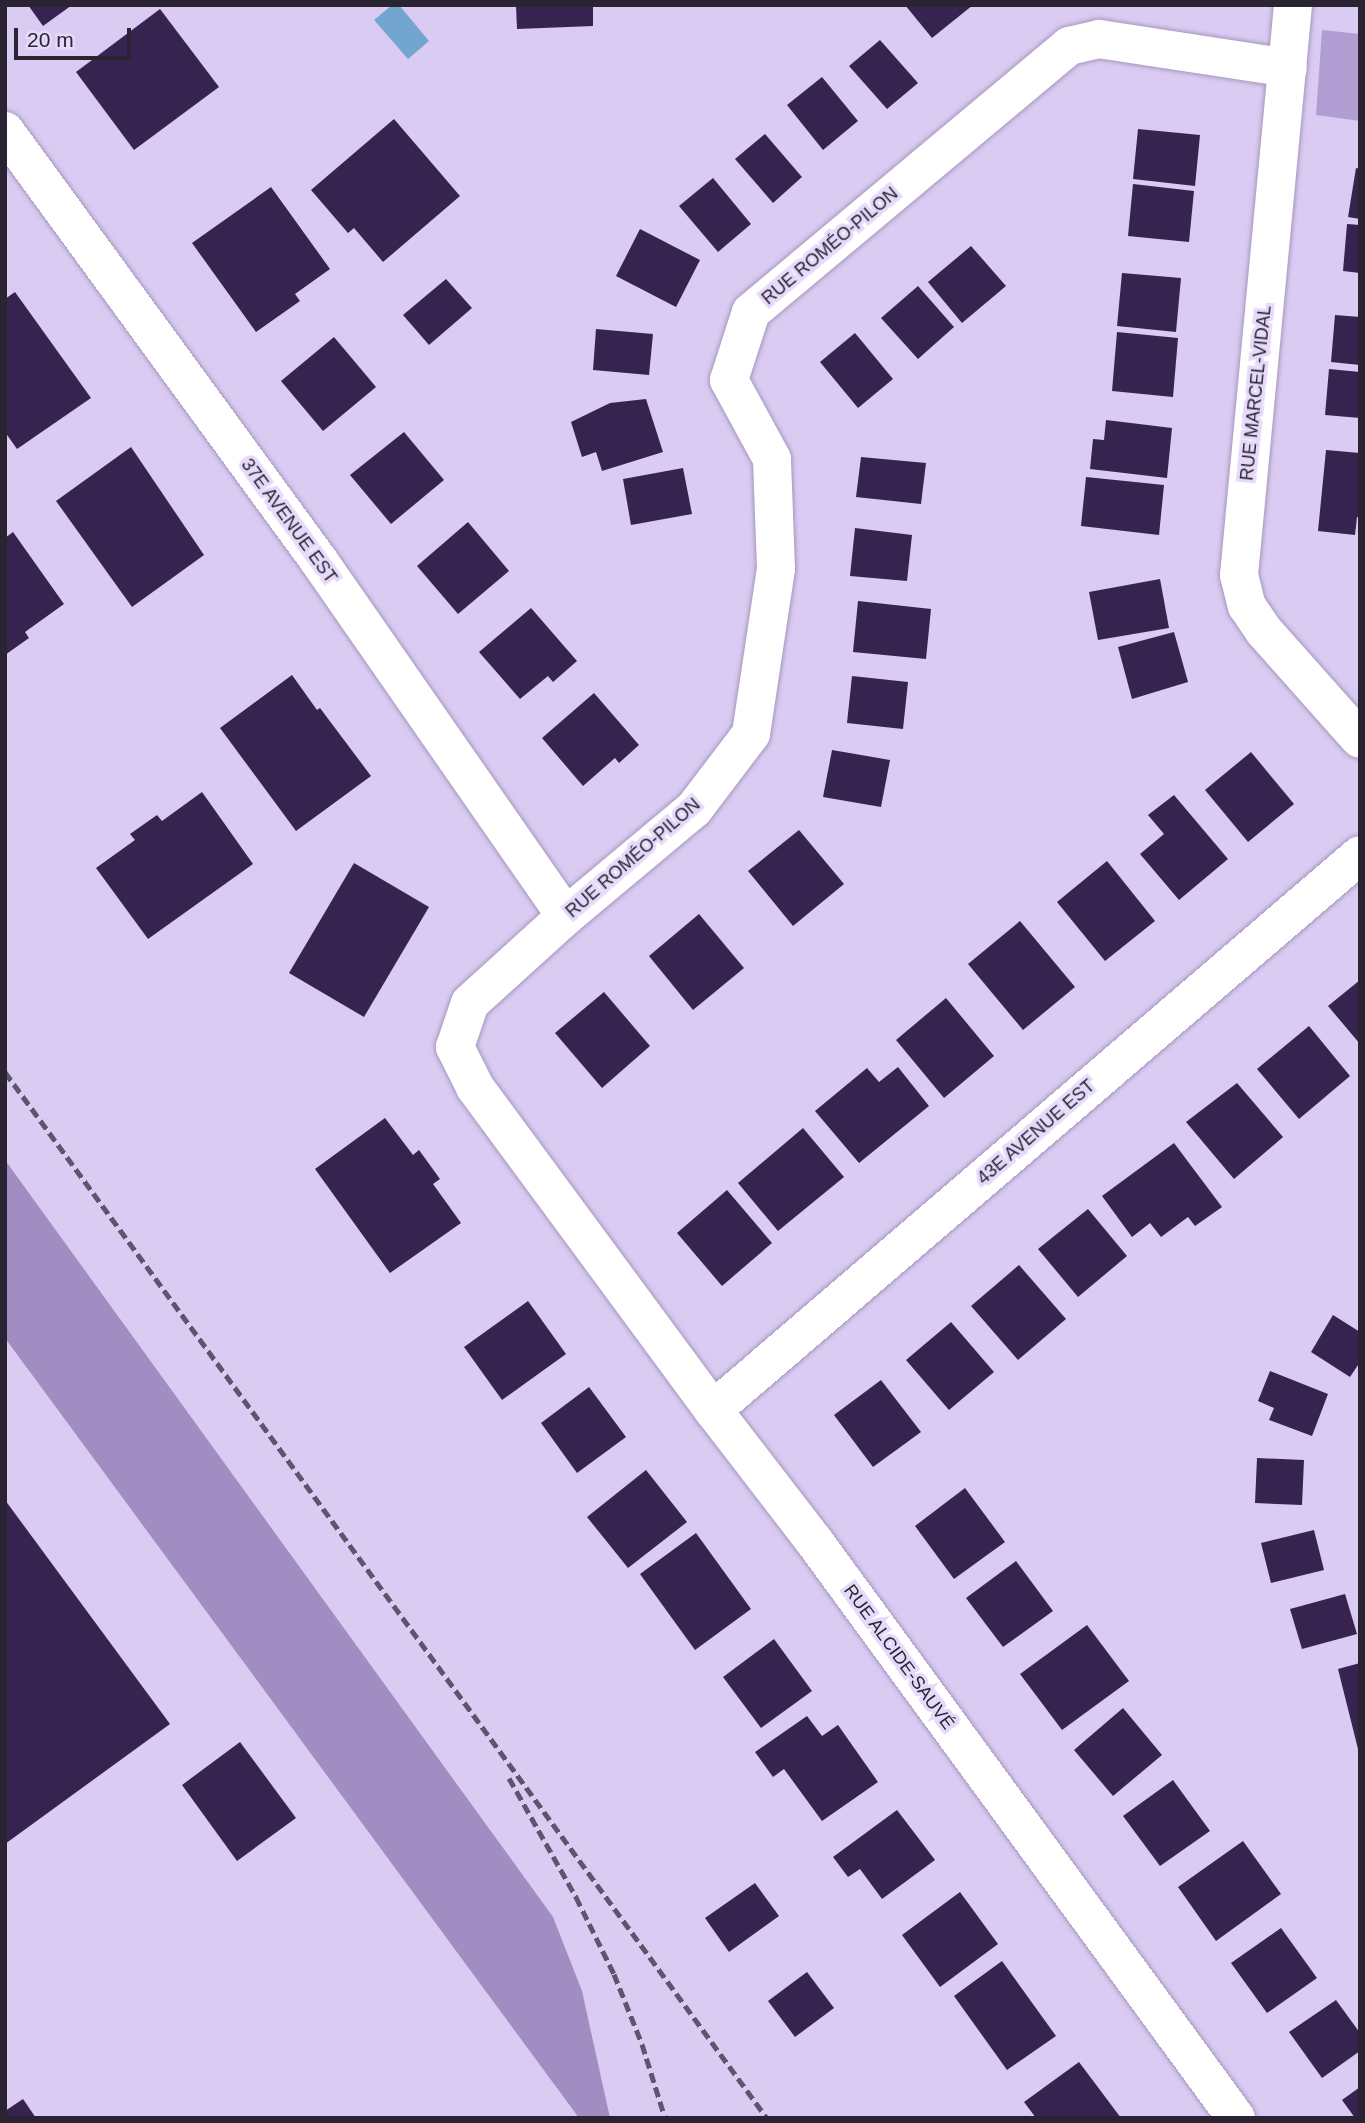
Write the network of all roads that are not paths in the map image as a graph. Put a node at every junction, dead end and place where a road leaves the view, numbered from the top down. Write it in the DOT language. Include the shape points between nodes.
graph roads {
  1 [pos="1293,5"];
  2 [pos="1288,68"];
  3 [pos="5,131"];
  4 [pos="1360,739"];
  5 [pos="1360,855"];
  6 [pos="566,916"];
  7 [pos="560,1199"];
  8 [pos="712,1410"];
  9 [pos="1237,2118"];
  1 -- 2 [label="street, RUE MARCEL-VIDAL"];
  2 -- 4 [label="street, RUE MARCEL-VIDAL" via="1239,575 1247,606 1264,631"];
  2 -- 6 [label="street, RUE ROMÉO-PILON" via="1099,39 1069,46 751,312 729,380 772,459 776,569 751,734 694,809"];
  3 -- 6 [label="street, 37E AVENUE EST" via="318,561"];
  5 -- 8 [label="street, 43E AVENUE EST"];
  6 -- 7 [label="street, RUE ROMÉO-PILON" via="470,1003 455,1047 475,1087"];
  7 -- 8 [label="street, RUE ALCIDE-SAUVÉ"];
  8 -- 9 [label="street, RUE ALCIDE-SAUVÉ" via="814,1541"];
}
